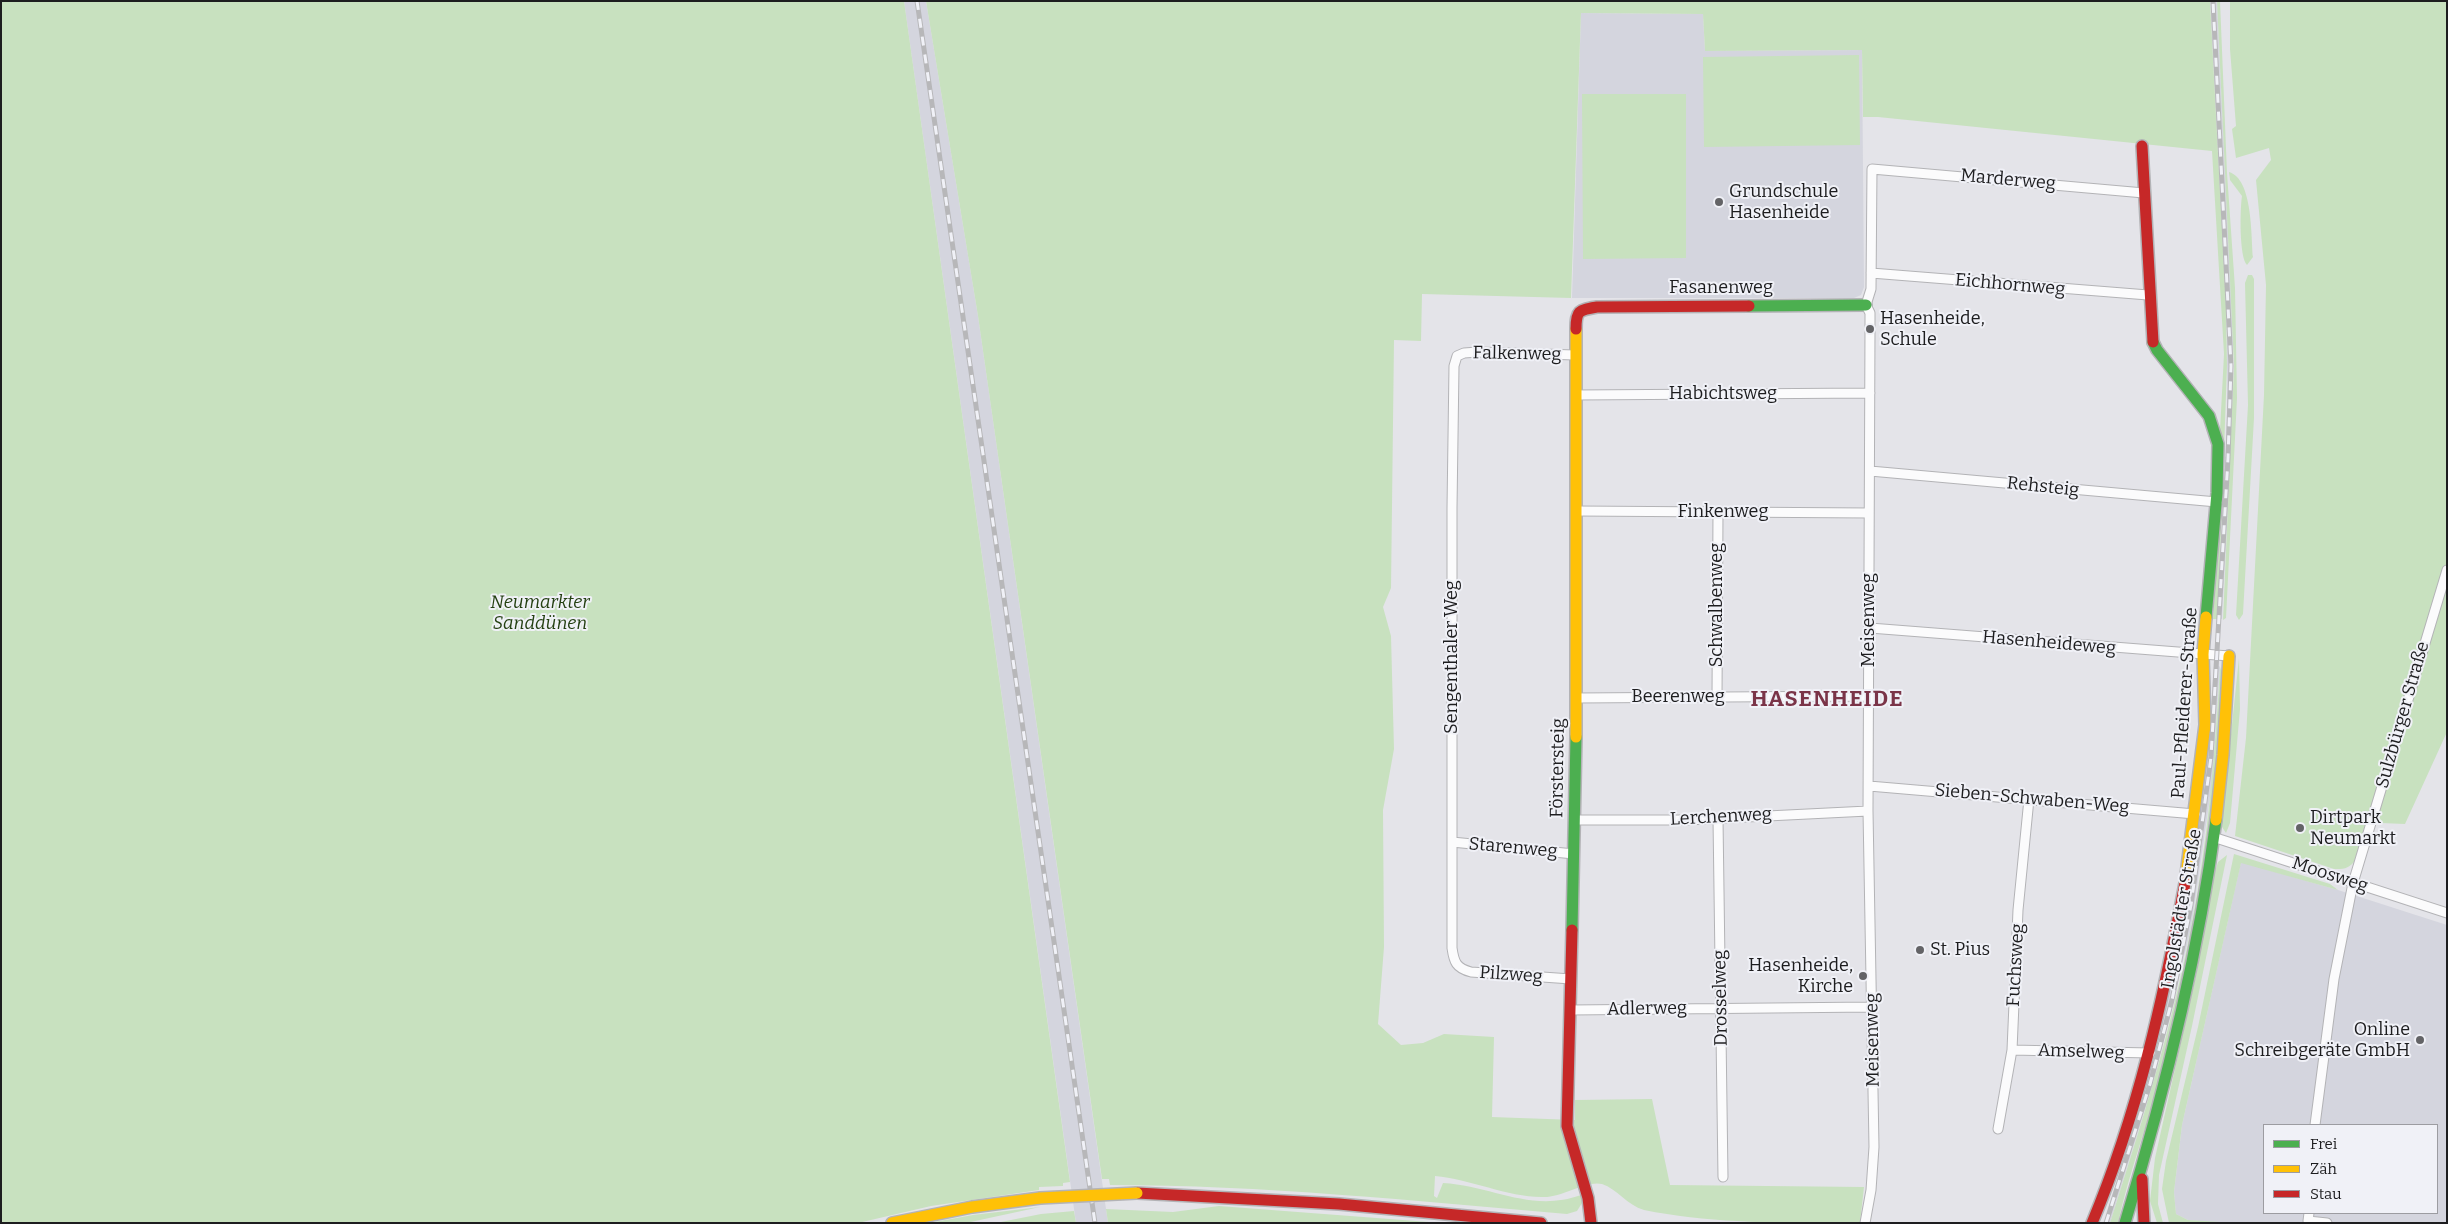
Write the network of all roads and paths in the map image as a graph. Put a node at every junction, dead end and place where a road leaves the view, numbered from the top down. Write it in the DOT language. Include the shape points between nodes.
graph roads {
  1 [pos="2142,146"];
  2 [pos="1872,168"];
  3 [pos="2144,193"];
  4 [pos="1871,273"];
  5 [pos="2148,295"];
  6 [pos="1866,305"];
  7 [pos="1578,312"];
  8 [pos="1460,354"];
  9 [pos="1575,355"];
  10 [pos="1870,393"];
  11 [pos="1576,395"];
  12 [pos="1870,471"];
  13 [pos="2217,502"];
  14 [pos="1577,511"];
  15 [pos="1718,512"];
  16 [pos="1869,514"];
  17 [pos="2447,570"];
  18 [pos="1870,628"];
  19 [pos="2203,654"];
  20 [pos="2229,656"];
  21 [pos="1868,696"];
  22 [pos="1717,697"];
  23 [pos="1577,698"];
  24 [pos="1869,786"];
  25 [pos="2028,799"];
  26 [pos="1868,811"];
  27 [pos="2195,814"];
  28 [pos="1718,819"];
  29 [pos="1574,820"];
  30 [pos="2213,837"];
  31 [pos="1452,842"];
  32 [pos="1574,854"];
  33 [pos="2353,883"];
  34 [pos="2447,912"];
  35 [pos="1454,962"];
  36 [pos="1571,979"];
  37 [pos="1872,1007"];
  38 [pos="1722,1009"];
  39 [pos="1571,1010"];
  40 [pos="2012,1050"];
  41 [pos="2150,1053"];
  42 [pos="2316,1124"];
  43 [pos="1998,1129"];
  44 [pos="2144,1164"];
  45 [pos="1723,1177"];
  46 [pos="2144,1210"];
  47 [pos="2309,1214"];
  48 [pos="892,1223"];
  49 [pos="1542,1223"];
  50 [pos="1591,1223"];
  51 [pos="1865,1223"];
  52 [pos="2092,1223"];
  53 [pos="2125,1223"];
  54 [pos="2144,1223"];
  55 [pos="2148,1223"];
  56 [pos="2327,1223"];
  1 -- 3 [label="street, Paul-Pfleiderer-Straße"];
  2 -- 3 [label="street, Marderweg"];
  2 -- 4 [label="street, Meisenweg"];
  3 -- 5 [label="street, Paul-Pfleiderer-Straße"];
  4 -- 5 [label="street, Eichhornweg"];
  4 -- 6 [label="street, Meisenweg" via="1871,294"];
  5 -- 13 [label="street, Paul-Pfleiderer-Straße" via="2154,344 2214,427 2218,454"];
  6 -- 7 [label="street, Fasanenweg" via="1597,307"];
  6 -- 10 [label="street, Meisenweg" via="1870,313"];
  7 -- 9 [label="street, Förstersteig"];
  8 -- 9 [label="street, Falkenweg"];
  8 -- 31 [label="street, Sengenthaler Weg" via="1454,366"];
  9 -- 11 [label="street, Förstersteig"];
  10 -- 11 [label="street, Habichtsweg"];
  10 -- 12 [label="street, Meisenweg"];
  11 -- 14 [label="street, Förstersteig"];
  12 -- 13 [label="street, Rehsteig"];
  12 -- 16 [label="street, Meisenweg"];
  13 -- 19 [label="street, Paul-Pfleiderer-Straße"];
  14 -- 15 [label="street, Finkenweg"];
  14 -- 23 [label="street, Förstersteig"];
  15 -- 16 [label="street, Finkenweg"];
  15 -- 22 [label="street, Schwalbenweg"];
  16 -- 18 [label="street, Meisenweg"];
  17 -- 33 [label="street, Sulzbürger Straße"];
  18 -- 19 [label="street, Hasenheideweg"];
  18 -- 21 [label="street, Meisenweg"];
  19 -- 20 [label="street, Hasenheideweg"];
  19 -- 27 [label="street, Paul-Pfleiderer-Straße" via="2205,725"];
  20 -- 30 [label="street, Ingolstädter Straße" via="2221,778"];
  21 -- 22 [label="street, Beerenweg"];
  21 -- 24 [label="street, Meisenweg"];
  22 -- 23 [label="street, Beerenweg"];
  23 -- 29 [label="street, Förstersteig"];
  24 -- 25 [label="street, Sieben-Schwaben-Weg"];
  24 -- 26 [label="street, Meisenweg"];
  25 -- 27 [label="street, Sieben-Schwaben-Weg"];
  25 -- 40 [label="street, Fuchsweg"];
  26 -- 28 [label="street, Lerchenweg"];
  26 -- 37 [label="street, Meisenweg"];
  27 -- 41 [label="street, Paul-Pfleiderer-Straße" via="2181,909"];
  28 -- 29 [label="street, Lerchenweg"];
  28 -- 38 [label="street, Drosselweg"];
  29 -- 32 [label="street, Förstersteig"];
  30 -- 33 [label="street, Moosweg"];
  30 -- 44 [label="street, Ingolstädter Straße" via="2184,995"];
  31 -- 32 [label="street, Starenweg"];
  31 -- 35 [label="street, Sengenthaler Weg"];
  32 -- 36 [label="street, Förstersteig"];
  33 -- 34 [label="street, Moosweg"];
  33 -- 42 [label="street, Sulzbürger Straße" via="2334,979"];
  35 -- 36 [label="street, Pilzweg" via="1471,972"];
  36 -- 39 [label="street, Förstersteig"];
  37 -- 38 [label="street, Adlerweg"];
  37 -- 51 [label="street, Meisenweg" via="1874,1147"];
  38 -- 39 [label="street, Adlerweg"];
  38 -- 45 [label="street, Drosselweg"];
  39 -- 50 [label="street, Förstersteig" via="1568,1132 1590,1204"];
  40 -- 41 [label="street, Amselweg"];
  40 -- 43 [label="street, Fuchsweg"];
  41 -- 52 [label="street, Paul-Pfleiderer-Straße" via="2114,1173"];
  44 -- 46 [label="street, Ingolstädter Straße"];
  44 -- 53 [label="street, Ingolstädter Straße"];
  46 -- 54 [label="street, Ingolstädter Straße"];
  46 -- 55 [label="street"];
  47 -- 56 [label="street" via="2308,1221"];
  48 -- 49 [label="street, bridge" via="1040,1198 1136,1193 1403,1208"];
}
